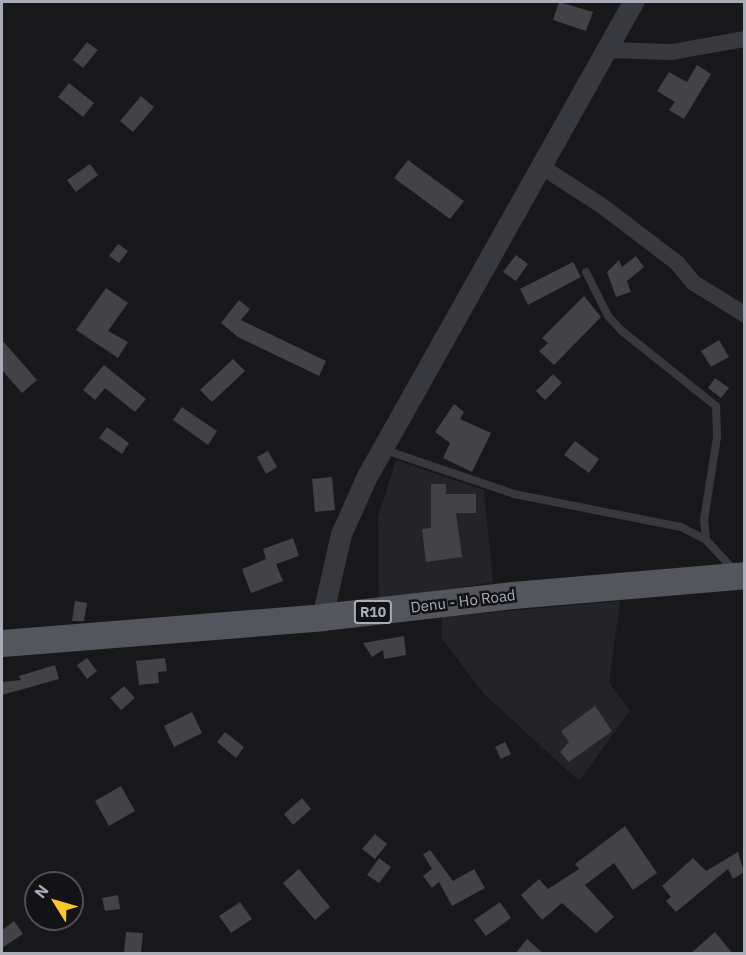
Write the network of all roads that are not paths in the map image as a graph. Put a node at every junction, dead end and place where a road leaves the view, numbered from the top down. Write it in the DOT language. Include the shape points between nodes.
graph roads {
  1 [pos="633,2"];
  2 [pos="744,39"];
  3 [pos="607,50"];
  4 [pos="542,167"];
  5 [pos="586,272"];
  6 [pos="744,314"];
  7 [pos="382,449"];
  8 [pos="706,540"];
  9 [pos="742,578"];
  10 [pos="322,617"];
  11 [pos="2,643"];
  1 -- 3 [label="street"];
  2 -- 3 [label="street" via="672,52"];
  3 -- 4 [label="street"];
  4 -- 6 [label="street" via="610,212 676,263 694,283"];
  4 -- 7 [label="street"];
  5 -- 8 [label="lane" via="609,316 622,331 716,406 717,437 704,520"];
  7 -- 8 [label="lane" via="514,494 681,527"];
  7 -- 10 [label="street" via="341,534"];
  8 -- 9 [label="lane"];
  9 -- 10 [label="main road, Denu - Ho Road / R10"];
  10 -- 11 [label="main road, Denu - Ho Road / R10"];
}
